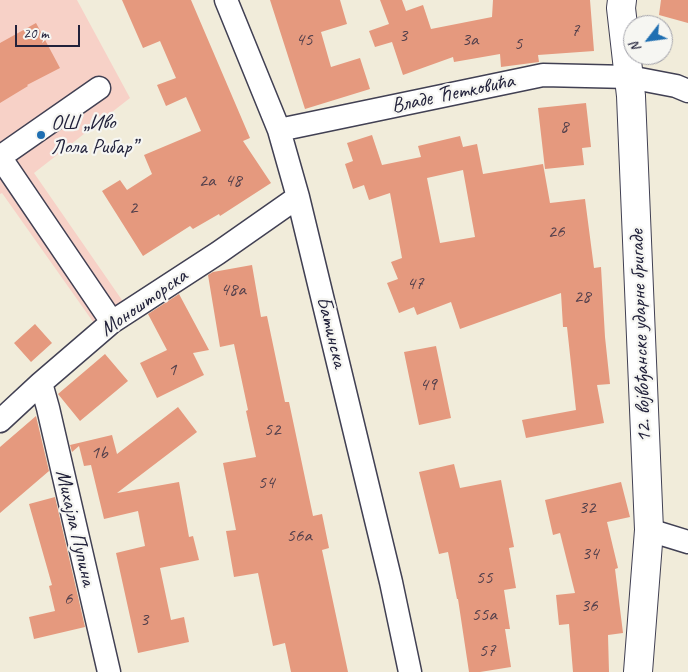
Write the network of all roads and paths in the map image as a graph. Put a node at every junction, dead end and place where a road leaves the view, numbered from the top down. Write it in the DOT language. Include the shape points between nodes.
graph roads {
  1 [pos="226,0"];
  2 [pos="622,0"];
  3 [pos="629,78"];
  4 [pos="99,88"];
  5 [pos="688,90"];
  6 [pos="280,130"];
  7 [pos="0,157"];
  8 [pos="298,197"];
  9 [pos="112,322"];
  10 [pos="41,383"];
  11 [pos="0,421"];
  12 [pos="649,530"];
  13 [pos="688,542"];
  14 [pos="108,672"];
  15 [pos="410,672"];
  16 [pos="638,672"];
  1 -- 6 [label="street, Батинска"];
  2 -- 3 [label="main road, 12. војвођанске ударне бригаде"];
  3 -- 5 [label="street, Владе Ћетковића"];
  3 -- 6 [label="street, Владе Ћетковића" via="543,74"];
  3 -- 12 [label="main road, 12. војвођанске ударне бригаде"];
  4 -- 7 [label="street"];
  6 -- 8 [label="street, Батинска"];
  7 -- 9 [label="street"];
  8 -- 9 [label="street, Моношторска"];
  8 -- 15 [label="street, Батинска" via="389,572"];
  9 -- 10 [label="street, Моношторска"];
  10 -- 11 [label="street, Моношторска"];
  10 -- 14 [label="street, Михајла Пупина"];
  12 -- 13 [label="street"];
  12 -- 16 [label="main road, 12. војвођанске ударне бригаде"];
}
